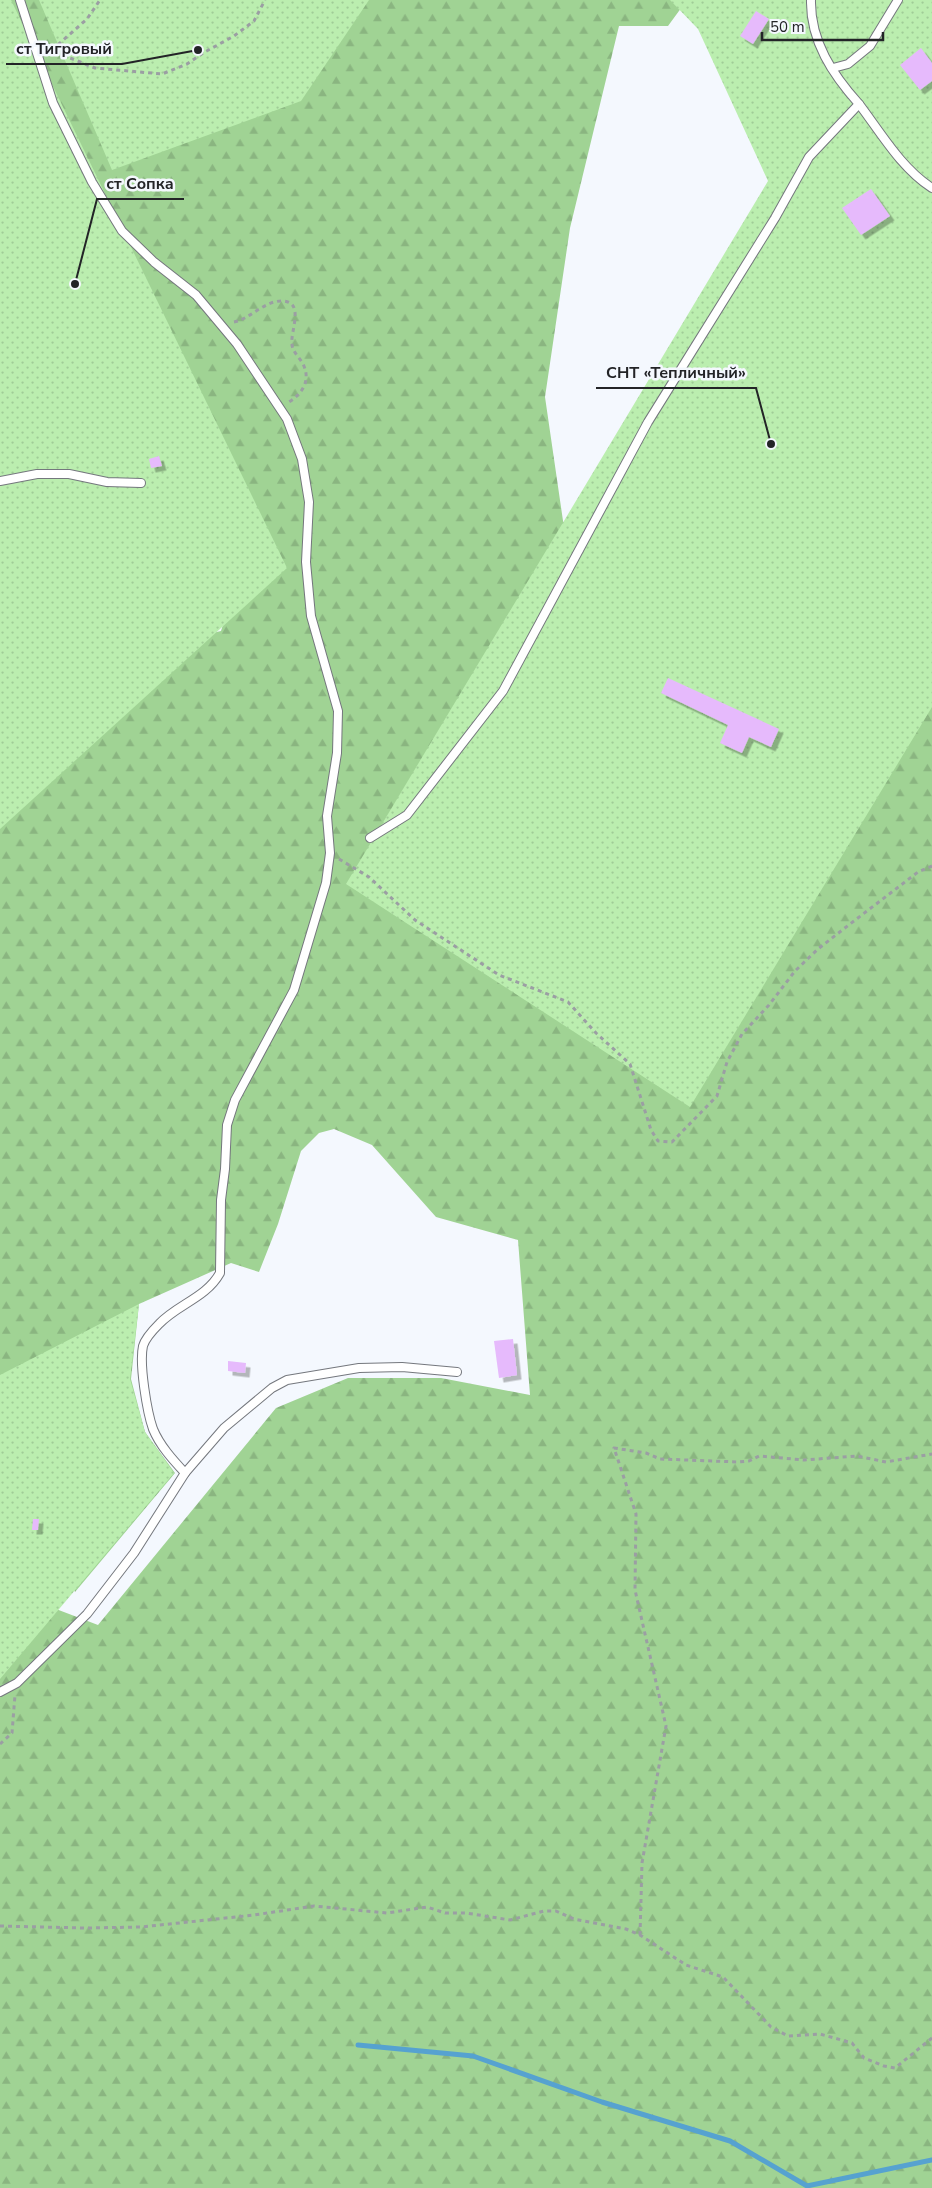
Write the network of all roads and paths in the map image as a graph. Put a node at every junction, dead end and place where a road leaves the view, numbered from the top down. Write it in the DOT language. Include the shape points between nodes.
graph roads {
  1 [pos="20,0"];
  2 [pos="100,0"];
  3 [pos="264,0"];
  4 [pos="811,0"];
  5 [pos="898,0"];
  6 [pos="36,44"];
  7 [pos="51,50"];
  8 [pos="833,68"];
  9 [pos="859,104"];
  10 [pos="932,188"];
  11 [pos="221,325"];
  12 [pos="282,410"];
  13 [pos="0,480"];
  14 [pos="141,483"];
  15 [pos="370,838"];
  16 [pos="330,853"];
  17 [pos="932,866"];
  18 [pos="458,1372"];
  19 [pos="932,1454"];
  20 [pos="185,1473"];
  21 [pos="17,1683"];
  22 [pos="0,1692"];
  23 [pos="0,1744"];
  24 [pos="0,1926"];
  25 [pos="640,1935"];
  26 [pos="932,2038"];
  1 -- 6 [label="lane"];
  2 -- 7 [label="path" via="88,19"];
  3 -- 7 [label="path" via="254,21 234,36 187,64 162,74 95,68"];
  4 -- 8 [label="lane" via="814,32 822,54"];
  5 -- 8 [label="lane" via="870,46 848,64"];
  6 -- 7 [label="path"];
  6 -- 11 [label="lane" via="53,103 65,131 122,231 154,262 196,295"];
  8 -- 9 [label="lane"];
  9 -- 10 [label="lane" via="903,162"];
  9 -- 15 [label="lane" via="809,157 648,422 503,691 407,814"];
  11 -- 12 [label="lane"];
  11 -- 12 [label="path" via="241,321 274,303 283,301 291,304 295,311 292,345 306,376 299,396"];
  12 -- 16 [label="lane" via="302,460 309,502 306,562 311,616 338,711 337,753 327,816"];
  13 -- 14 [label="lane" via="37,474 69,474 107,482"];
  16 -- 17 [label="path" via="370,877 415,920 499,975 568,1002 630,1064 650,1130 658,1141 672,1142 717,1096 727,1062 742,1034 795,971 850,924 918,872"];
  16 -- 20 [label="lane" via="326,883 294,990 236,1100 227,1125 220,1273 215,1283 160,1323 143,1344 143,1374 154,1430"];
  18 -- 20 [label="lane" via="402,1367 359,1368 287,1380 272,1388 224,1428"];
  19 -- 25 [label="path" via="886,1462 857,1456 804,1460 759,1456 738,1462 660,1459 646,1453 614,1448 636,1514 635,1590 666,1726 642,1863"];
  20 -- 21 [label="lane" via="134,1553 87,1614"];
  21 -- 22 [label="lane"];
  21 -- 23 [label="path" via="12,1733"];
  24 -- 25 [label="path" via="141,1927 314,1906 387,1913 427,1907 446,1914 466,1913 510,1920 556,1911 574,1919 626,1929"];
  25 -- 26 [label="path" via="686,1965 723,1977 771,2027 788,2036 820,2034 844,2041 852,2044 864,2058 895,2068"];
}
